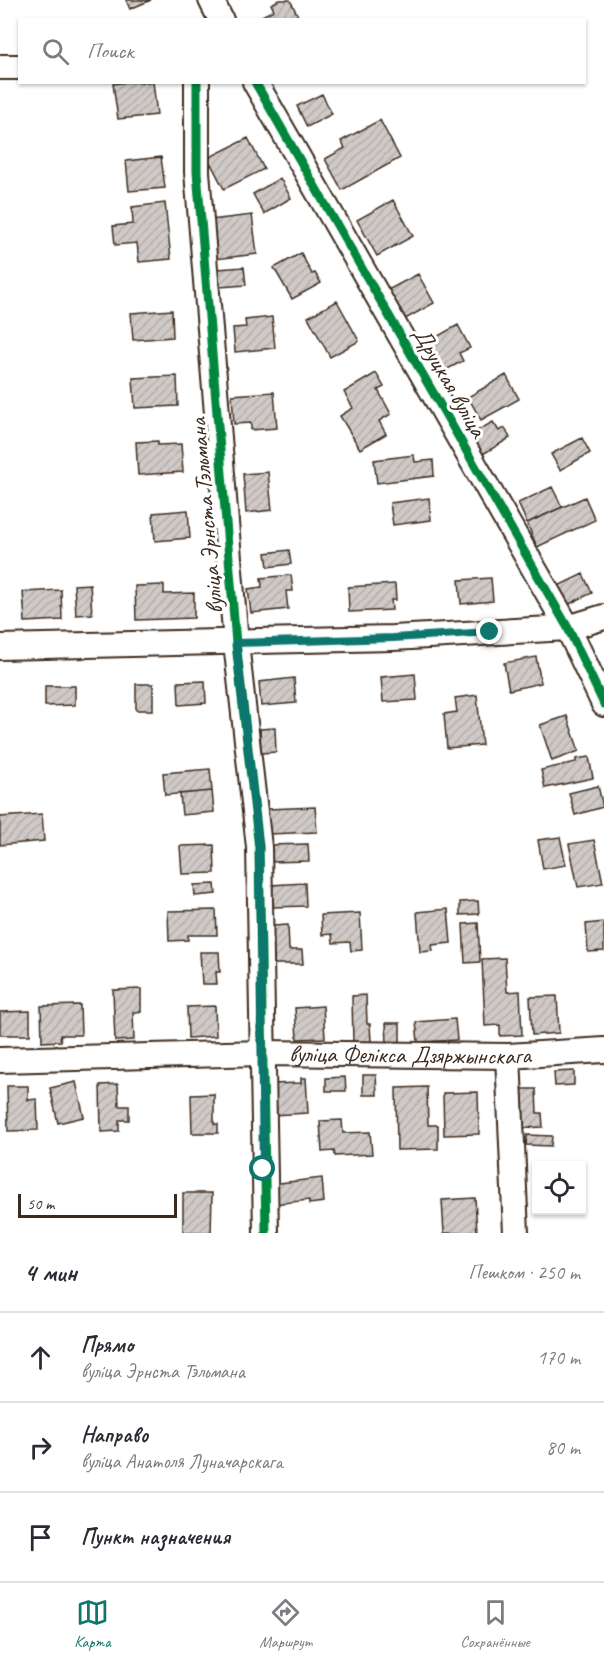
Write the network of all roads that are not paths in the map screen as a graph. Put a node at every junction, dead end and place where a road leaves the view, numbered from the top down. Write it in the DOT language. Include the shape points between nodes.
graph roads {
  1 [pos="211,0"];
  2 [pos="220,18"];
  3 [pos="0,67"];
  4 [pos="18,67"];
  5 [pos="197,84"];
  6 [pos="256,84"];
  7 [pos="604,617"];
  8 [pos="568,628"];
  9 [pos="236,643"];
  10 [pos="0,647"];
  11 [pos="604,704"];
  12 [pos="604,1050"];
  13 [pos="263,1053"];
  14 [pos="508,1056"];
  15 [pos="0,1060"];
  16 [pos="266,1233"];
  17 [pos="516,1233"];
  1 -- 2 [label="street"];
  3 -- 4 [label="street"];
  5 -- 9 [label="street, вуліца Эрнста Тэльмана" via="197,172"];
  6 -- 8 [label="street, Друцкая вуліца"];
  7 -- 8 [label="street"];
  8 -- 9 [label="street"];
  8 -- 11 [label="street, Друцкая вуліца"];
  9 -- 10 [label="street"];
  9 -- 13 [label="street, вуліца Эрнста Тэльмана" via="259,847"];
  12 -- 14 [label="street, вуліца Фелікса Дзяржынскага"];
  13 -- 14 [label="street, вуліца Фелікса Дзяржынскага"];
  13 -- 15 [label="street, вуліца Фелікса Дзяржынскага"];
  13 -- 16 [label="street, вуліца Эрнста Тэльмана"];
  14 -- 17 [label="street"];
}
